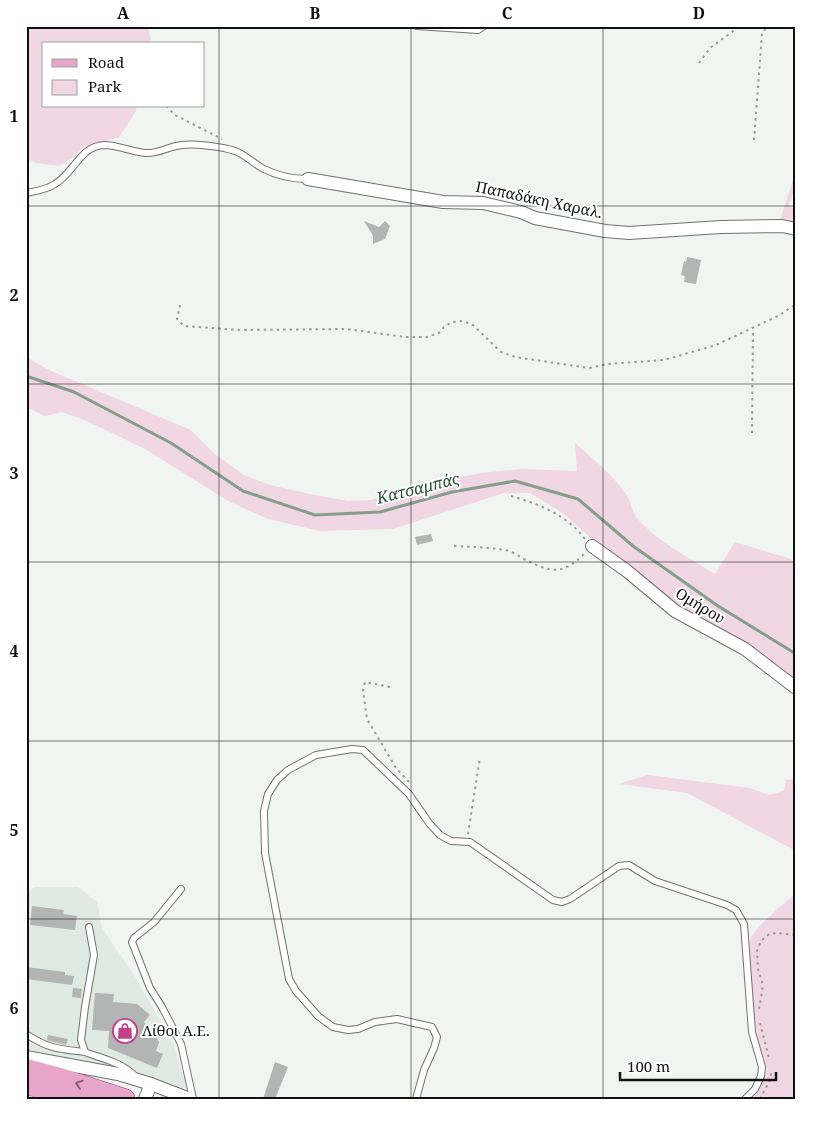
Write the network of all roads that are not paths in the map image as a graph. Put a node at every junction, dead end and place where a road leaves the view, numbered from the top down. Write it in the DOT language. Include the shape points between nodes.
graph roads {
  1 [pos="417,26"];
  2 [pos="484,26"];
  3 [pos="308,179"];
  4 [pos="26,193"];
  5 [pos="796,228"];
  6 [pos="592,546"];
  7 [pos="796,688"];
  8 [pos="181,889"];
  9 [pos="89,928"];
  10 [pos="26,1034"];
  11 [pos="85,1052"];
  12 [pos="26,1057"];
  13 [pos="26,1069"];
  14 [pos="145,1082"];
  15 [pos="26,1084"];
  16 [pos="80,1099"];
  17 [pos="125,1099"];
  18 [pos="145,1099"];
  19 [pos="191,1099"];
  20 [pos="416,1099"];
  21 [pos="745,1099"];
  1 -- 2 [label="lane" via="478,30"];
  3 -- 4 [label="lane" via="295,179 264,169 235,151 192,144 145,153 104,145 90,148 55,184"];
  3 -- 5 [label="street, Παπαδάκη Χαραλ." via="443,202 483,202 535,218 605,231"];
  6 -- 7 [label="street, Ομήρου" via="675,611 745,649"];
  8 -- 19 [label="lane" via="154,922 132,942 150,988 181,1044"];
  9 -- 11 [label="lane" via="94,955 81,1040"];
  10 -- 11 [label="lane" via="42,1045"];
  11 -- 14 [label="lane" via="120,1065"];
  12 -- 14 [label="street"];
  17 -- 13 [label="main road, one-way"];
  14 -- 18 [label="street"];
  14 -- 19 [label="street"];
  15 -- 16 [label="main road"];
  20 -- 21 [label="lane" via="436,1043 432,1027 397,1019 375,1022 358,1029 333,1027 304,1002 290,980 265,853 264,811 268,794 278,780 288,770 316,755 363,750 409,794 440,835 451,841 470,842 553,900 562,902 570,899 619,866 629,865 654,881 736,910 744,924 752,1032 762,1067 755,1089"];
}
